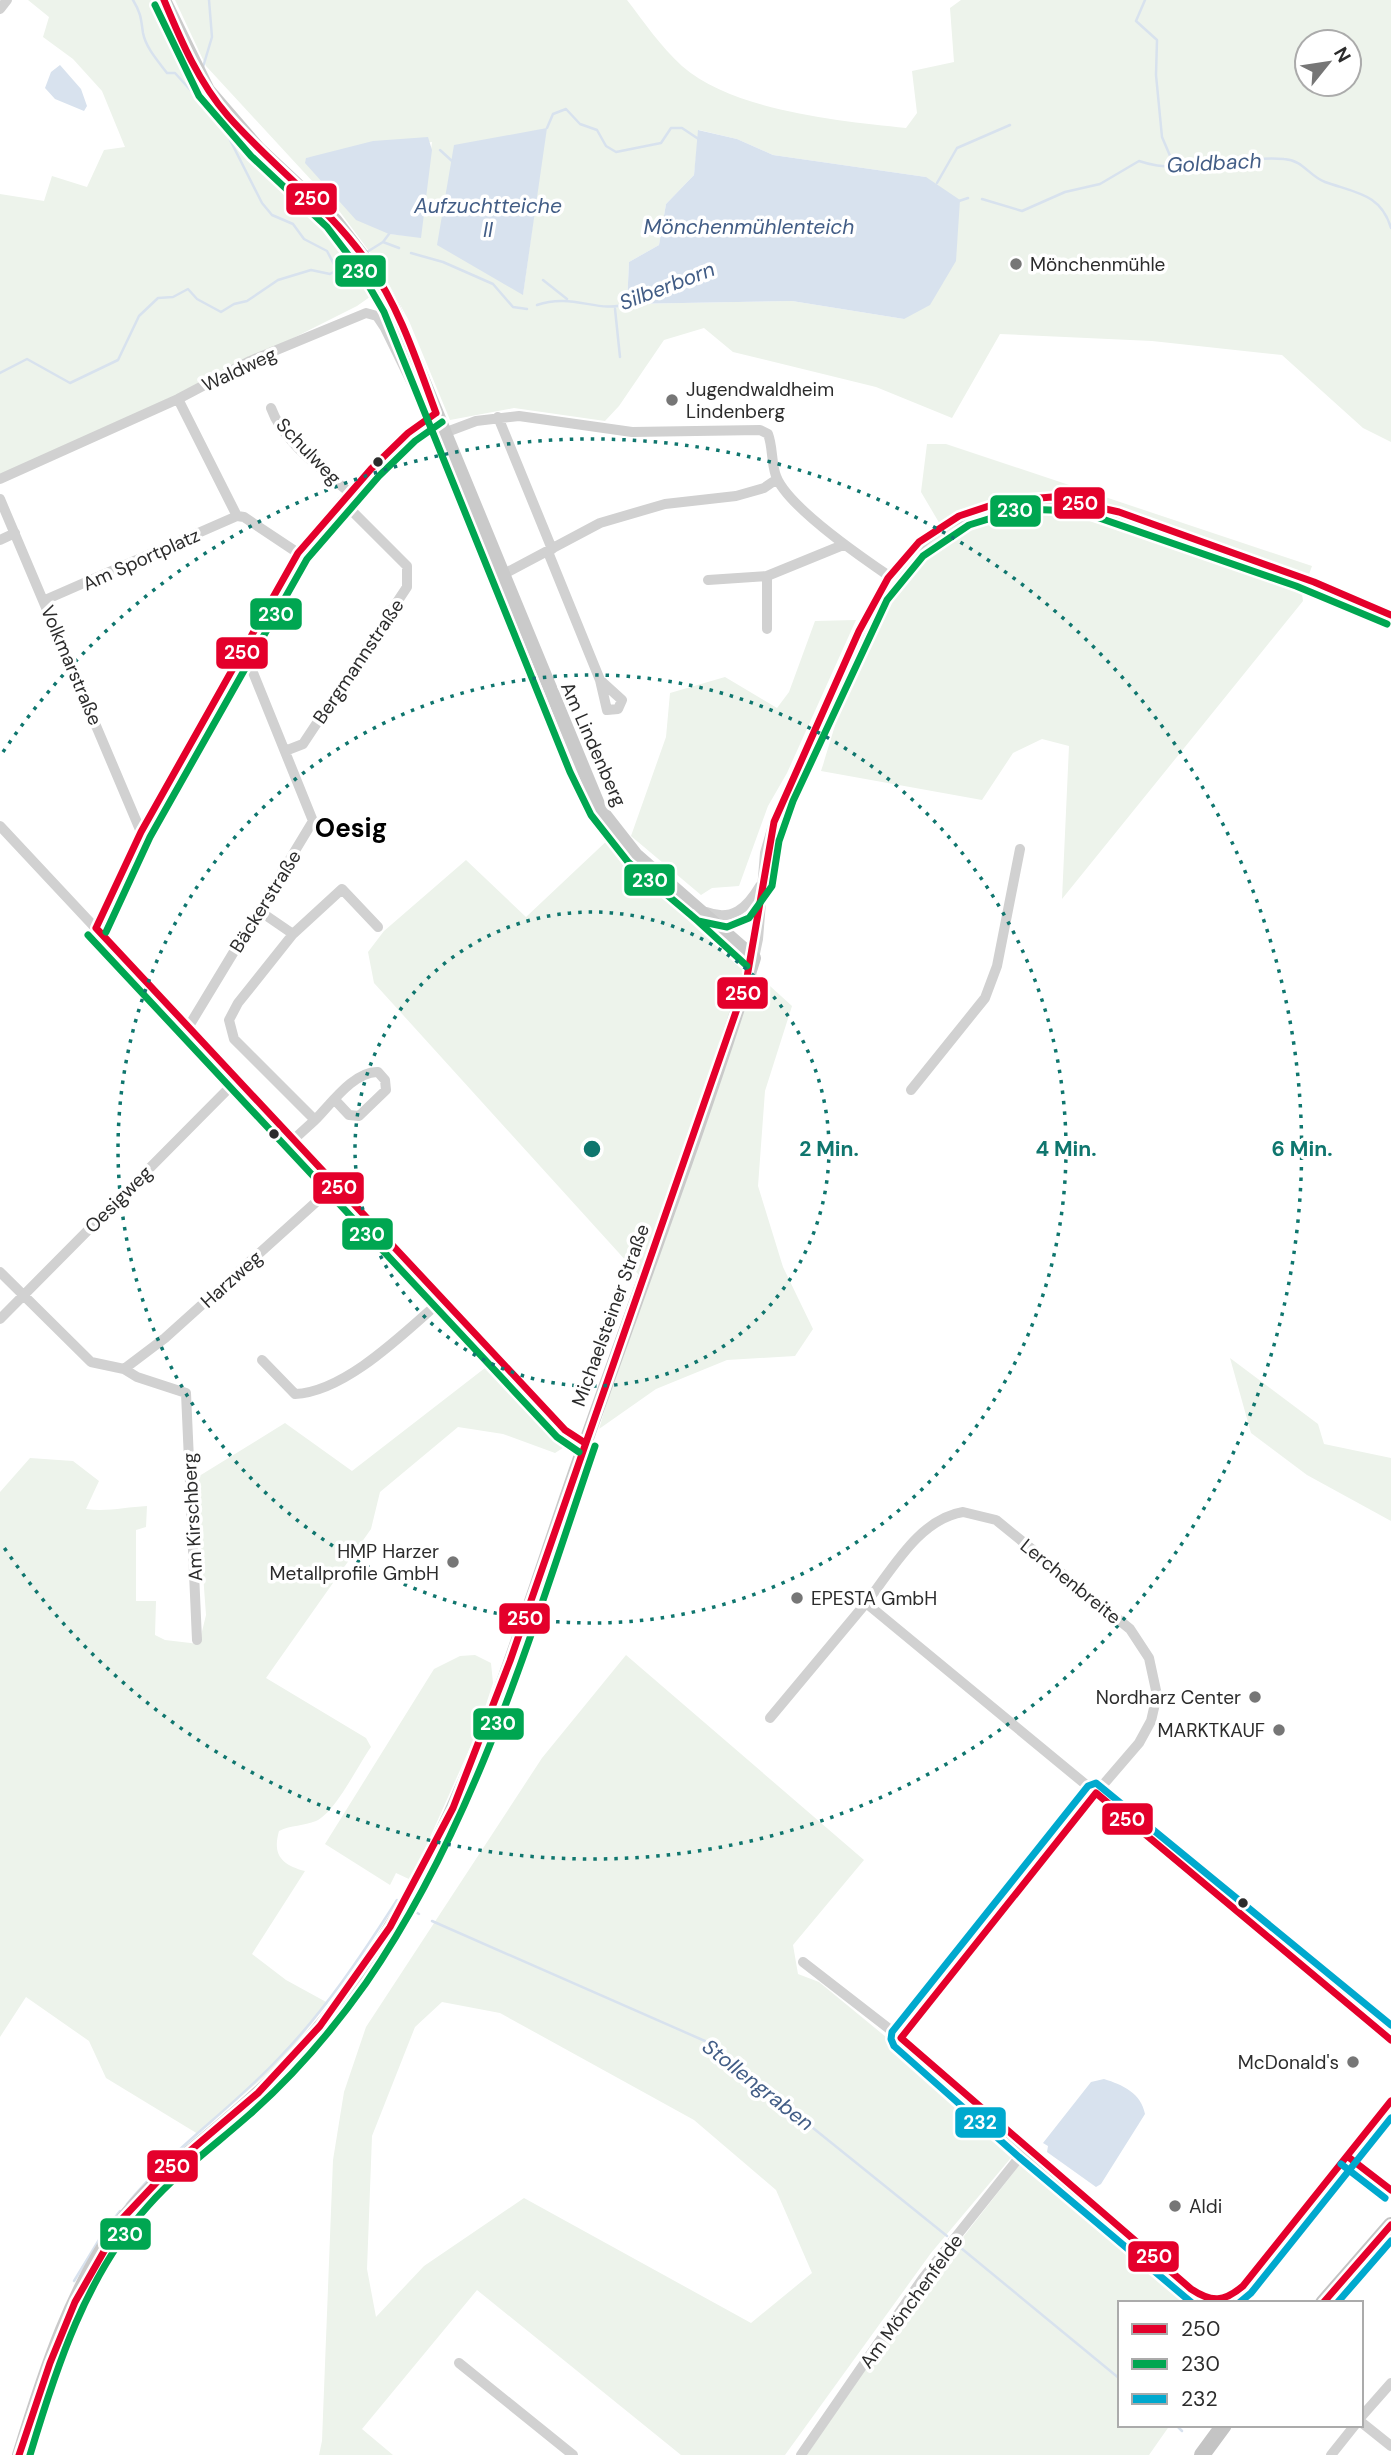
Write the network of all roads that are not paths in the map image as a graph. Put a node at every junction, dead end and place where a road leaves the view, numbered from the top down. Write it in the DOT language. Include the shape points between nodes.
graph roads {
  1 [pos="7,0"];
  2 [pos="164,0"];
  3 [pos="0,9"];
  4 [pos="178,399"];
  5 [pos="271,408"];
  6 [pos="498,417"];
  7 [pos="437,422"];
  8 [pos="0,479"];
  9 [pos="777,479"];
  10 [pos="346,497"];
  11 [pos="0,499"];
  12 [pos="237,516"];
  13 [pos="15,533"];
  14 [pos="0,540"];
  15 [pos="843,545"];
  16 [pos="550,550"];
  17 [pos="298,553"];
  18 [pos="502,575"];
  19 [pos="767,576"];
  20 [pos="889,576"];
  21 [pos="708,580"];
  22 [pos="45,600"];
  23 [pos="1391,615"];
  24 [pos="767,629"];
  25 [pos="238,662"];
  26 [pos="600,680"];
  27 [pos="285,751"];
  28 [pos="0,826"];
  29 [pos="141,832"];
  30 [pos="1020,849"];
  31 [pos="762,882"];
  32 [pos="258,910"];
  33 [pos="704,912"];
  34 [pos="378,927"];
  35 [pos="96,928"];
  36 [pos="293,934"];
  37 [pos="754,958"];
  38 [pos="189,1026"];
  39 [pos="237,1080"];
  40 [pos="911,1090"];
  41 [pos="335,1100"];
  42 [pos="315,1120"];
  43 [pos="293,1140"];
  44 [pos="335,1185"];
  45 [pos="0,1272"];
  46 [pos="23,1295"];
  47 [pos="443,1299"];
  48 [pos="0,1319"];
  49 [pos="262,1360"];
  50 [pos="124,1368"];
  51 [pos="585,1443"];
  52 [pos="866,1603"];
  53 [pos="197,1640"];
  54 [pos="770,1718"];
  55 [pos="1096,1794"];
  56 [pos="803,1962"];
  57 [pos="901,2038"];
  58 [pos="1391,2040"];
  59 [pos="1391,2101"];
  60 [pos="1026,2150"];
  61 [pos="1347,2156"];
  62 [pos="1391,2178"];
  63 [pos="1378,2179"];
  64 [pos="1391,2190"];
  65 [pos="1391,2225"];
  66 [pos="1325,2301"];
  67 [pos="459,2363"];
  68 [pos="1391,2383"];
  69 [pos="1363,2417"];
  70 [pos="1363,2421"];
  71 [pos="1223,2427"];
  72 [pos="1353,2427"];
  73 [pos="1391,2446"];
  74 [pos="19,2455"];
  75 [pos="573,2455"];
  76 [pos="801,2455"];
  77 [pos="1202,2455"];
  78 [pos="1331,2455"];
  1 -- 3 [label="street"];
  2 -- 7 [label="street, Am Lindenberg" via="191,59 221,107 335,220 363,255 394,307"];
  4 -- 7 [label="street, Waldweg" via="250,361 366,313 377,316"];
  4 -- 8 [label="street, Waldweg"];
  4 -- 12 [label="street"];
  5 -- 10 [label="street, Schulweg" via="276,423"];
  6 -- 7 [label="street"];
  6 -- 9 [label="street" via="530,417 632,432 760,430 771,442"];
  6 -- 16 [label="street, Am Lindenberg"];
  7 -- 10 [label="street"];
  7 -- 18 [label="street, Am Lindenberg"];
  9 -- 15 [label="street"];
  9 -- 16 [label="street" via="736,496 665,504 622,516"];
  10 -- 17 [label="street"];
  10 -- 27 [label="street, Bergmannstraße" via="407,566 407,587 303,744"];
  11 -- 13 [label="street, Volkmarstraße"];
  12 -- 17 [label="street"];
  12 -- 22 [label="street, Am Sportplatz"];
  13 -- 14 [label="street"];
  13 -- 22 [label="street, Volkmarstraße"];
  15 -- 19 [label="street"];
  15 -- 20 [label="street"];
  16 -- 18 [label="street"];
  16 -- 26 [label="street, Am Lindenberg"];
  17 -- 25 [label="street"];
  18 -- 33 [label="street, Am Lindenberg" via="600,809 631,850"];
  19 -- 21 [label="street"];
  19 -- 24 [label="street"];
  20 -- 23 [label="street" via="928,536 962,515 1002,501 1055,498 1096,505 1200,541"];
  20 -- 31 [label="street" via="783,797 765,853"];
  22 -- 29 [label="street, Volkmarstraße"];
  25 -- 27 [label="street, Bäckerstraße" via="252,670"];
  25 -- 29 [label="street"];
  27 -- 32 [label="street, Bäckerstraße" via="313,821"];
  28 -- 35 [label="street"];
  29 -- 35 [label="street"];
  30 -- 40 [label="street" via="997,966 985,998"];
  31 -- 33 [label="street" via="742,910 725,917"];
  31 -- 37 [label="street"];
  32 -- 36 [label="street"];
  32 -- 38 [label="street, Bäckerstraße"];
  33 -- 37 [label="street, Am Lindenberg"];
  34 -- 36 [label="street" via="342,889"];
  35 -- 38 [label="street"];
  36 -- 42 [label="street" via="239,1003 229,1020 230,1030"];
  37 -- 51 [label="street, Michaelsteiner Straße"];
  38 -- 39 [label="street"];
  39 -- 43 [label="street"];
  39 -- 46 [label="street, Oesigweg"];
  41 -- 41 [label="street" via="368,1072 378,1072 385,1080 386,1090 359,1116 349,1115"];
  41 -- 42 [label="street"];
  42 -- 43 [label="street"];
  43 -- 44 [label="street"];
  44 -- 47 [label="street"];
  44 -- 50 [label="street, Harzweg" via="165,1338"];
  45 -- 46 [label="street"];
  46 -- 48 [label="street, Oesigweg"];
  46 -- 50 [label="street" via="91,1362"];
  47 -- 49 [label="street" via="387,1346 323,1387 295,1394"];
  47 -- 51 [label="street" via="565,1430"];
  50 -- 53 [label="street, Am Kirschberg" via="186,1394"];
  51 -- 74 [label="street, Michaelsteiner Straße" via="460,1791 411,1892 314,2034 259,2092 125,2216 92,2267 58,2342"];
  52 -- 54 [label="street, Lerchenbreite"];
  52 -- 55 [label="street"];
  52 -- 55 [label="street, Lerchenbreite" via="933,1523 952,1514 975,1512 996,1520 1129,1629 1144,1647 1153,1670 1156,1707 1139,1743"];
  55 -- 57 [label="street, Lerchenbreite"];
  55 -- 58 [label="street"];
  56 -- 57 [label="street"];
  57 -- 60 [label="street"];
  59 -- 61 [label="street"];
  60 -- 61 [label="street" via="1201,2297 1225,2301 1243,2286"];
  60 -- 76 [label="street, Am Mönchenfelde" via="923,2278"];
  61 -- 63 [label="street"];
  62 -- 63 [label="street"];
  63 -- 64 [label="street"];
  65 -- 66 [label="main road"];
  67 -- 75 [label="street"];
  68 -- 69 [label="street"];
  70 -- 73 [label="street"];
  71 -- 77 [label="main road"];
  72 -- 78 [label="street"];
}
